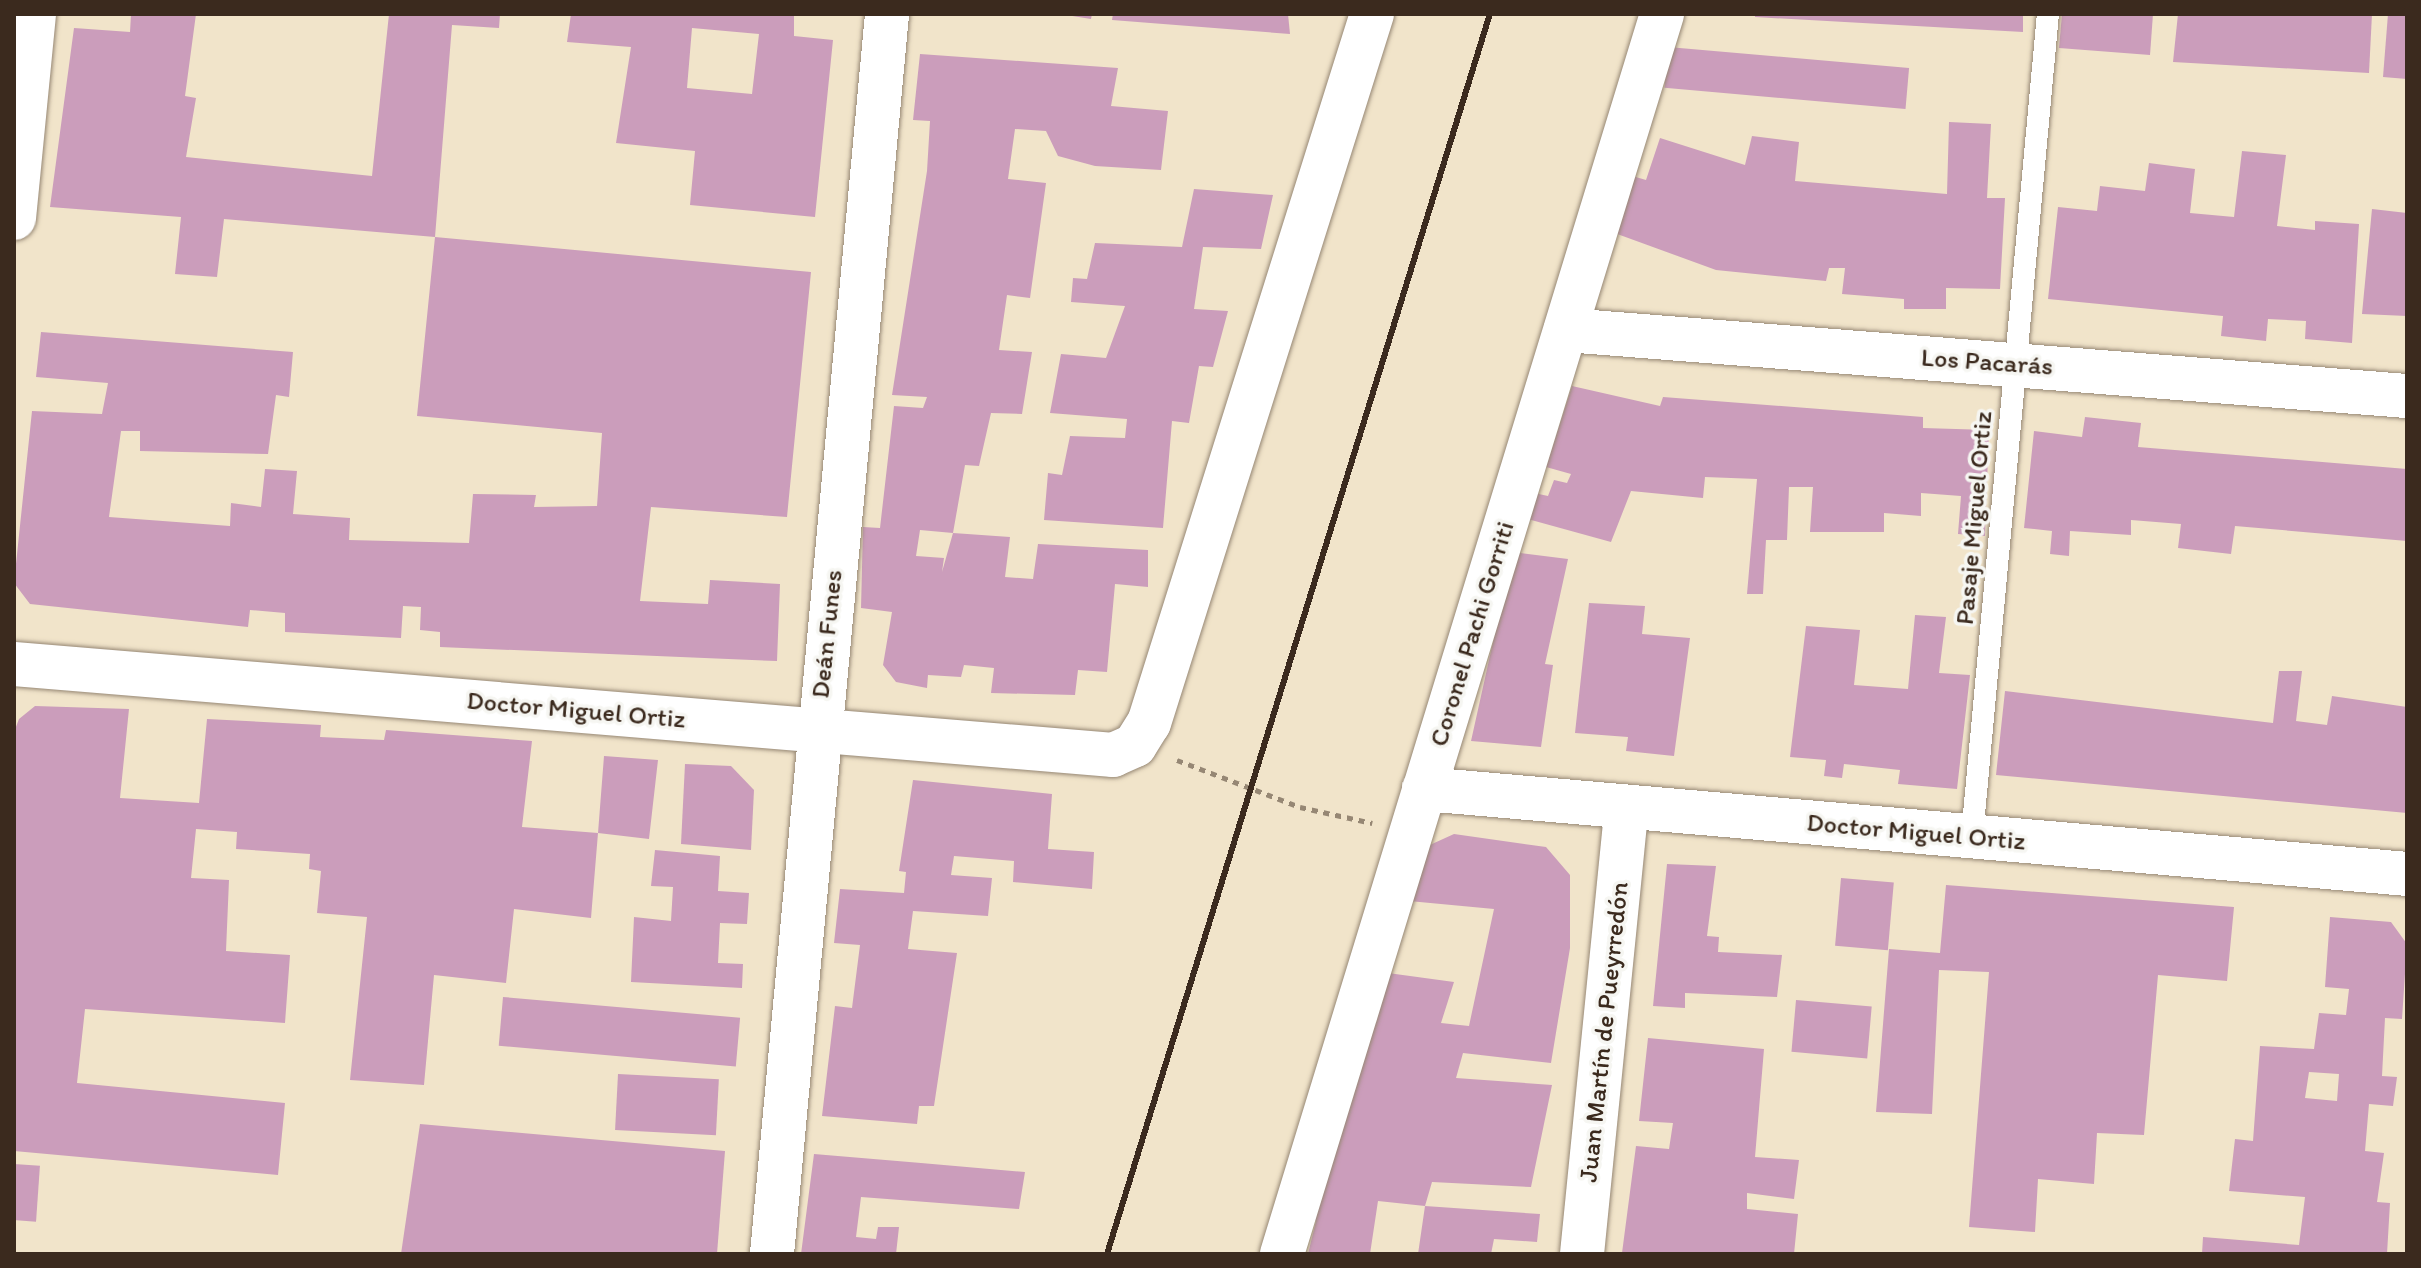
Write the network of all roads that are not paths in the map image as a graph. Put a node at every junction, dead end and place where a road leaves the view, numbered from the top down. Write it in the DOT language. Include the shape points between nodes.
graph roads {
  1 [pos="34,14"];
  2 [pos="887,14"];
  3 [pos="1372,14"];
  4 [pos="1662,14"];
  5 [pos="2048,14"];
  6 [pos="14,218"];
  7 [pos="1566,330"];
  8 [pos="2017,364"];
  9 [pos="2407,396"];
  10 [pos="14,664"];
  11 [pos="817,730"];
  12 [pos="1424,789"];
  13 [pos="1626,810"];
  14 [pos="1972,836"];
  15 [pos="2407,874"];
  16 [pos="772,1254"];
  17 [pos="1282,1254"];
  18 [pos="1582,1254"];
  1 -- 6 [label="street"];
  2 -- 11 [label="street, Deán Funes"];
  3 -- 11 [label="street, Doctor Miguel Ortiz" via="1149,723 1135,745 1113,755"];
  4 -- 7 [label="street, Coronel Pachi Gorriti"];
  5 -- 8 [label="lane, Pasaje Miguel Ortiz"];
  7 -- 8 [label="street, Los Pacarás"];
  7 -- 12 [label="street, Coronel Pachi Gorriti"];
  8 -- 9 [label="street, Los Pacarás"];
  8 -- 14 [label="lane, Pasaje Miguel Ortiz"];
  10 -- 11 [label="street, Doctor Miguel Ortiz"];
  11 -- 16 [label="street, Deán Funes"];
  12 -- 13 [label="street, Doctor Miguel Ortiz"];
  12 -- 17 [label="street, Coronel Pachi Gorriti"];
  13 -- 14 [label="street, Doctor Miguel Ortiz"];
  13 -- 18 [label="street, Juan Martín de Pueyrredón"];
  14 -- 15 [label="street, Doctor Miguel Ortiz"];
}
